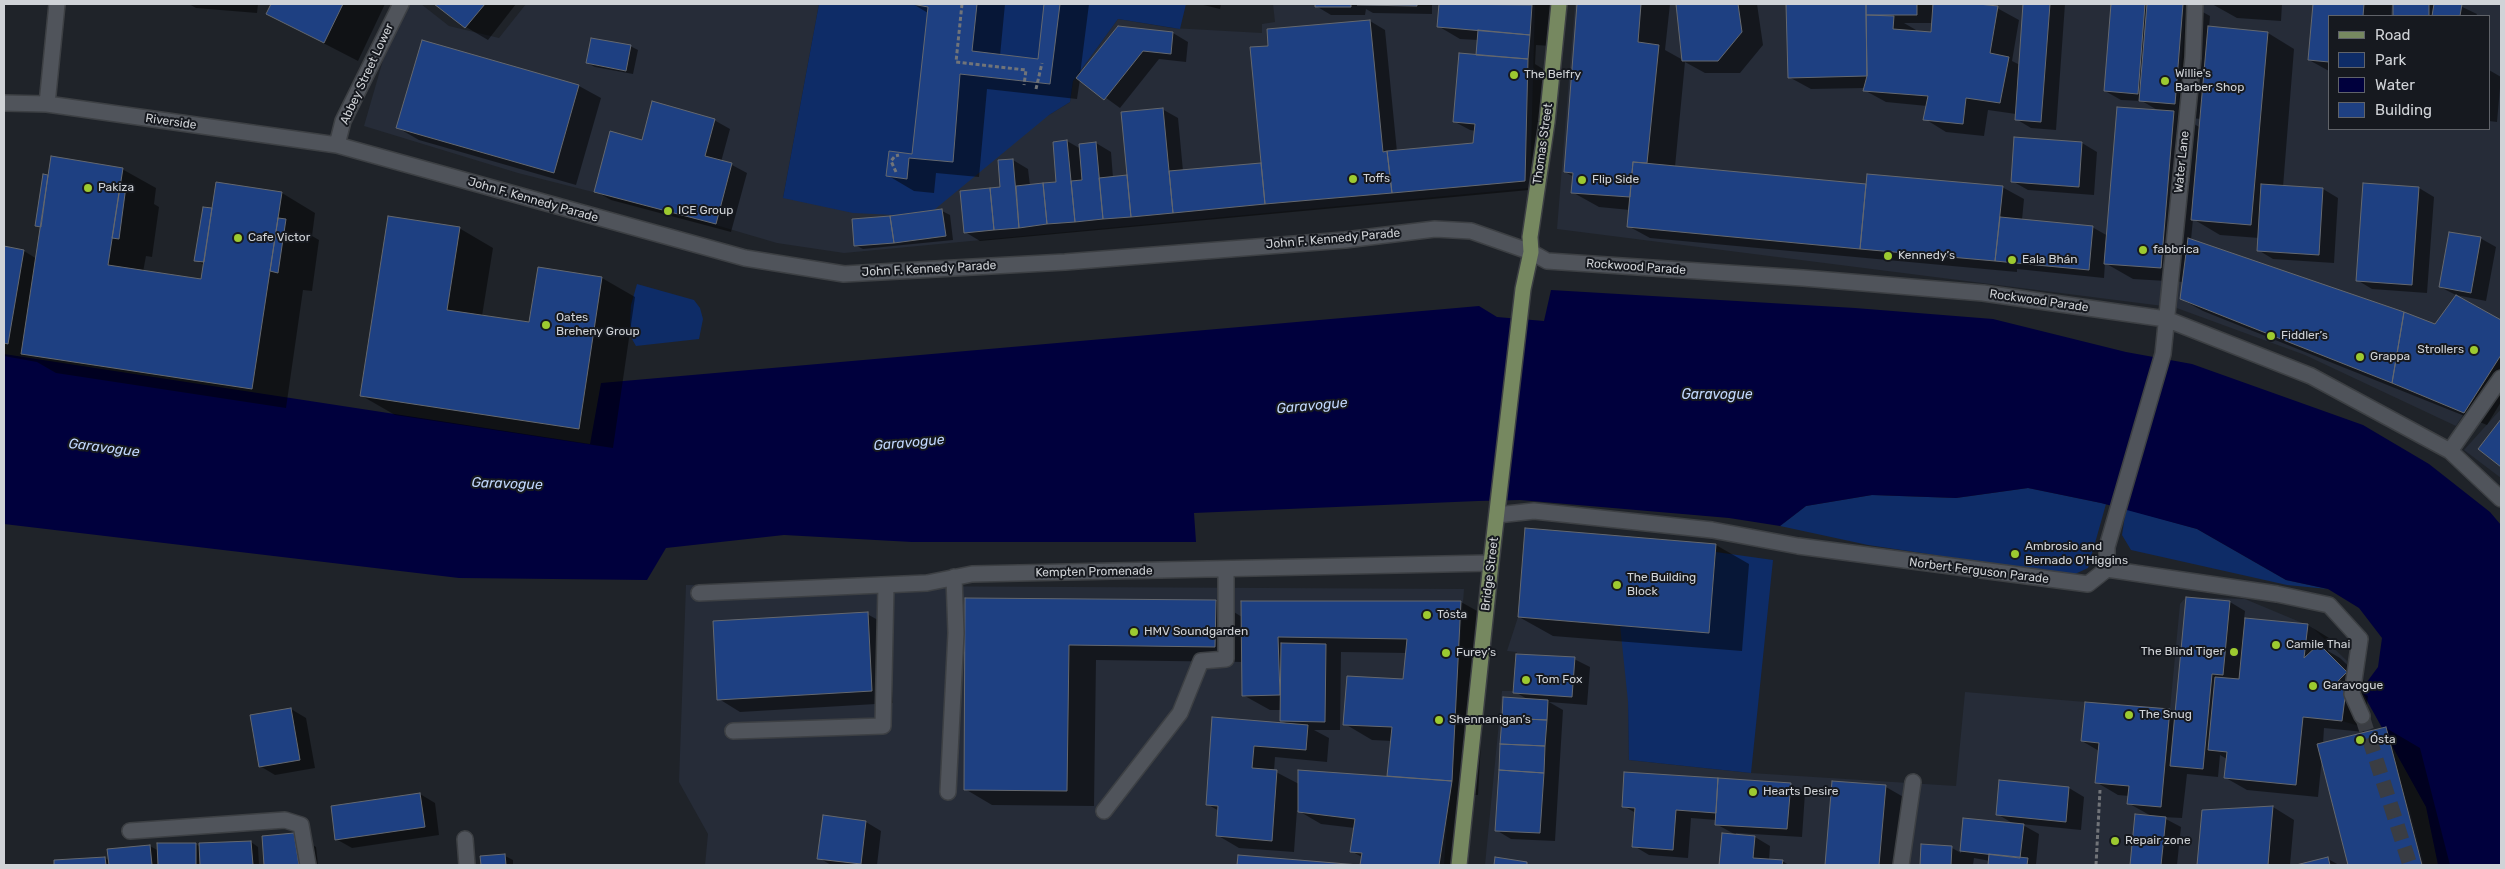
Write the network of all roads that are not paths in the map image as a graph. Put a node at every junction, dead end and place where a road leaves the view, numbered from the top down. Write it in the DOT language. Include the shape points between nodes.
graph roads {
  1 [pos="57,4"];
  2 [pos="401,4"];
  3 [pos="1559,4"];
  4 [pos="2195,4"];
  5 [pos="4,103"];
  6 [pos="47,104"];
  7 [pos="337,145"];
  8 [pos="1531,252"];
  9 [pos="1524,284"];
  10 [pos="2166,319"];
  11 [pos="2501,378"];
  12 [pos="2450,451"];
  13 [pos="2501,499"];
  14 [pos="1498,511"];
  15 [pos="1490,563"];
  16 [pos="1226,569"];
  17 [pos="2107,569"];
  18 [pos="954,578"];
  19 [pos="886,585"];
  20 [pos="699,593"];
  21 [pos="2362,716"];
  22 [pos="732,731"];
  23 [pos="1913,782"];
  24 [pos="948,792"];
  25 [pos="1104,812"];
  26 [pos="130,831"];
  27 [pos="465,839"];
  28 [pos="308,865"];
  29 [pos="467,865"];
  30 [pos="1459,865"];
  31 [pos="1901,865"];
  1 -- 6 [label="street"];
  2 -- 7 [label="street, Abbey Street Lower" via="343,121"];
  3 -- 8 [label="main road, Thomas Street" via="1547,122 1530,237"];
  4 -- 10 [label="street, Water Lane" via="2193,58"];
  5 -- 6 [label="street, Riverside"];
  6 -- 7 [label="street, Riverside"];
  7 -- 8 [label="street, John F. Kennedy Parade" via="745,258 844,274 1065,262 1345,240 1435,228 1471,231"];
  8 -- 9 [label="main road, Thomas Street"];
  8 -- 10 [label="street, Rockwood Parade" via="1547,261 1983,293"];
  9 -- 14 [label="main road, Bridge Street"];
  10 -- 12 [label="street, Rockwood Parade" via="2311,376"];
  10 -- 17 [label="street, Water Lane" via="2163,354 2107,546"];
  11 -- 12 [label="street"];
  12 -- 13 [label="street, Rockwood Parade"];
  14 -- 15 [label="main road, Bridge Street"];
  14 -- 17 [label="street, Norbert Ferguson Parade" via="1534,511 1712,530 1798,546 2088,584"];
  15 -- 16 [label="street, Kempten Promenade"];
  15 -- 30 [label="main road, Bridge Street"];
  16 -- 18 [label="street, Kempten Promenade" via="972,574"];
  16 -- 25 [label="street" via="1226,659 1201,661 1180,713"];
  17 -- 21 [label="street" via="2277,594 2329,605 2360,638 2352,694"];
  18 -- 19 [label="street, Kempten Promenade"];
  18 -- 24 [label="street" via="956,633"];
  19 -- 20 [label="street, Kempten Promenade"];
  19 -- 22 [label="street" via="883,726"];
  23 -- 31 [label="street"];
  26 -- 28 [label="street" via="285,820 301,825"];
  27 -- 29 [label="street"];
}
